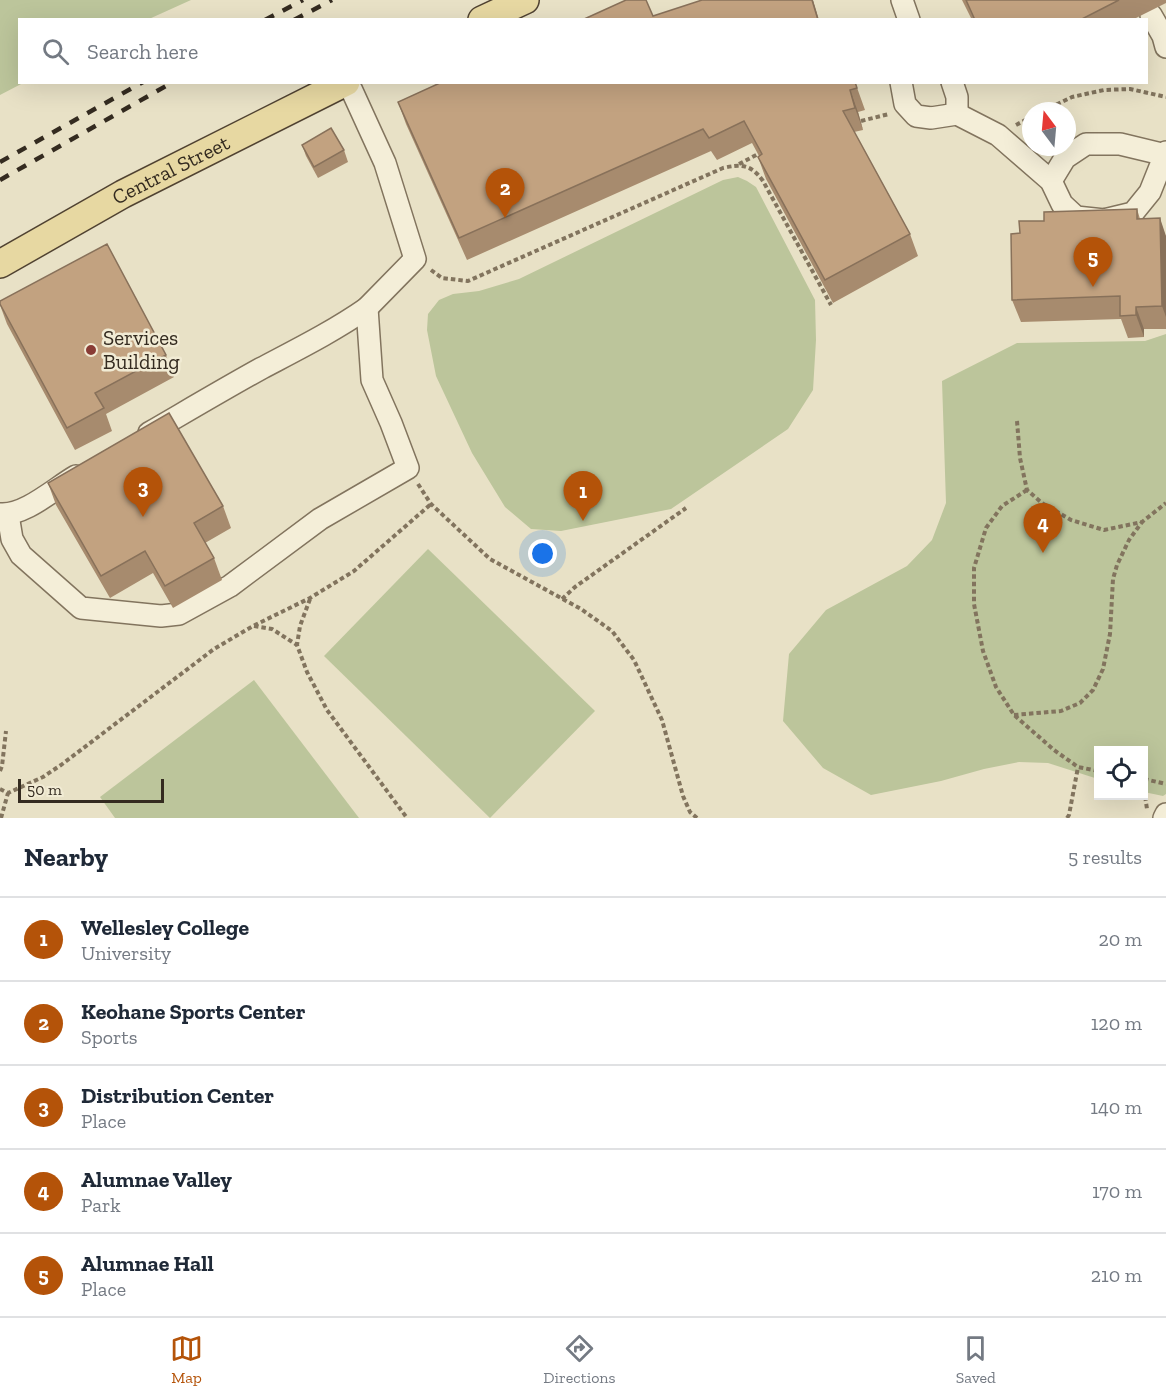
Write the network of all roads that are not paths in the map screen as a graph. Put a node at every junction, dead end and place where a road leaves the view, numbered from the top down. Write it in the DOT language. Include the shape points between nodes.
graph roads {
  1 [pos="525,0"];
  2 [pos="1152,15"];
  3 [pos="486,18"];
  4 [pos="1165,40"];
  5 [pos="343,84"];
  6 [pos="348,84"];
  7 [pos="901,84"];
  8 [pos="953,84"];
  9 [pos="957,114"];
  10 [pos="1166,154"];
  11 [pos="1051,181"];
  12 [pos="0,264"];
  13 [pos="367,308"];
  14 [pos="135,441"];
  15 [pos="96,464"];
  16 [pos="4,514"];
  17 [pos="1166,814"];
  18 [pos="1164,818"];
  1 -- 3 [label="main road"];
  2 -- 4 [label="lane"];
  5 -- 12 [label="main road, Central Street" via="123,194"];
  6 -- 13 [label="lane" via="385,163 415,259"];
  7 -- 9 [label="lane" via="905,104 916,116"];
  8 -- 9 [label="lane"];
  9 -- 11 [label="lane" via="998,135"];
  10 -- 11 [label="lane" via="1120,144 1086,144 1065,158"];
  10 -- 11 [label="lane" via="1150,192 1133,213 1104,220 1076,217 1062,204"];
  13 -- 14 [label="lane"];
  13 -- 16 [label="lane" via="372,380 408,468 320,519 230,586 179,614 161,616 81,608 21,555"];
  15 -- 16 [label="lane" via="30,506"];
  17 -- 18 [label="lane"];
}
